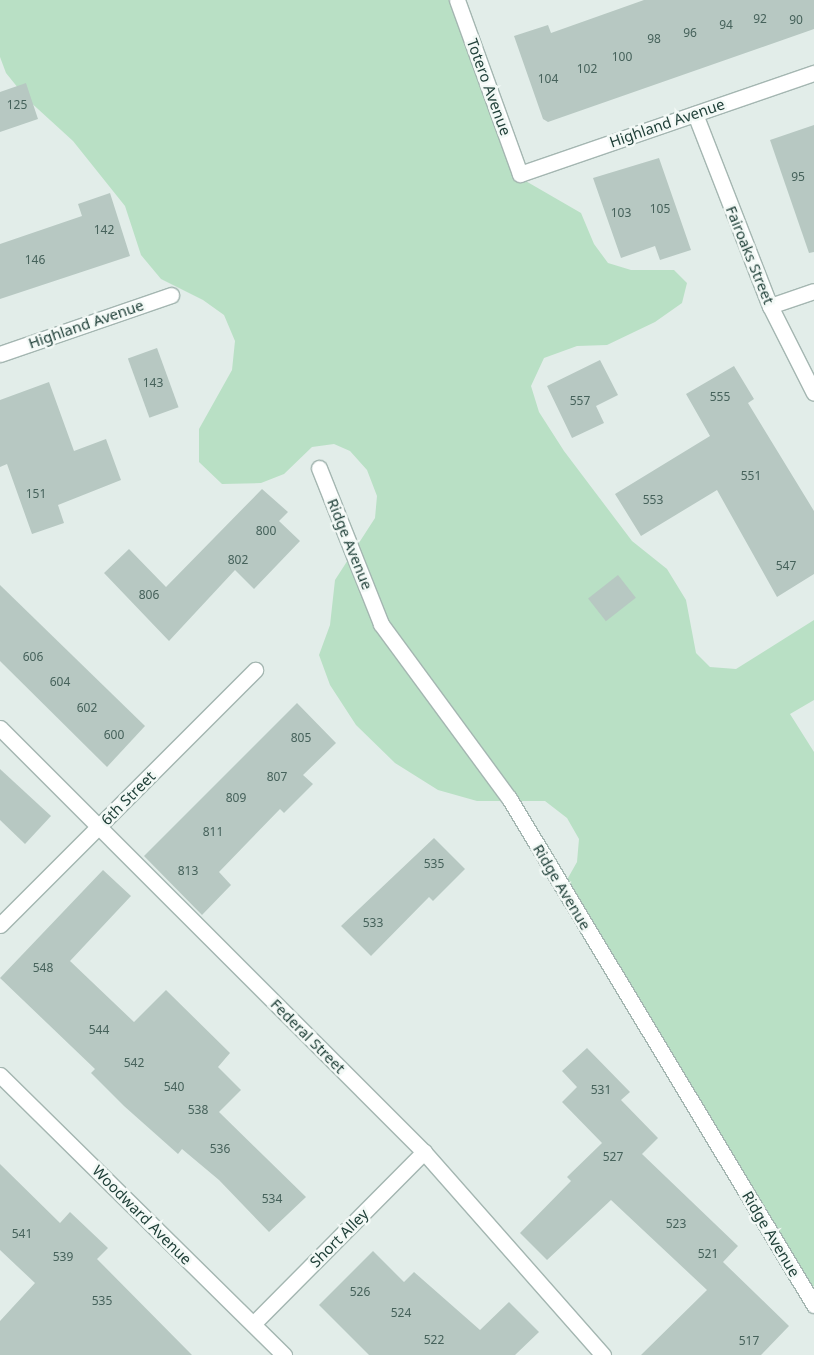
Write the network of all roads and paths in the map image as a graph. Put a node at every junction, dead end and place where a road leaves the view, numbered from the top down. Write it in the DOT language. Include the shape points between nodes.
graph roads {
  1 [pos="458,0"];
  2 [pos="814,73"];
  3 [pos="695,114"];
  4 [pos="520,174"];
  5 [pos="814,291"];
  6 [pos="171,295"];
  7 [pos="770,306"];
  8 [pos="0,354"];
  9 [pos="814,393"];
  10 [pos="319,468"];
  11 [pos="255,670"];
  12 [pos="0,728"];
  13 [pos="99,827"];
  14 [pos="0,925"];
  15 [pos="0,1075"];
  16 [pos="424,1152"];
  17 [pos="814,1305"];
  18 [pos="253,1324"];
  19 [pos="284,1355"];
  20 [pos="603,1355"];
  1 -- 4 [label="street, Totero Avenue"];
  2 -- 3 [label="street, Highland Avenue"];
  3 -- 4 [label="street, Highland Avenue"];
  3 -- 7 [label="street, Fairoaks Street"];
  5 -- 7 [label="street"];
  6 -- 8 [label="street, Highland Avenue"];
  7 -- 9 [label="street, Fairoaks Street"];
  10 -- 17 [label="street, Ridge Avenue" via="381,624 509,798"];
  11 -- 13 [label="street, 6th Street"];
  12 -- 13 [label="street, Federal Street"];
  13 -- 14 [label="street, 6th Street"];
  13 -- 16 [label="street, Federal Street"];
  15 -- 18 [label="street, Woodward Avenue"];
  16 -- 18 [label="street, Short Alley"];
  16 -- 20 [label="street, Federal Street"];
  18 -- 19 [label="street, Woodward Avenue"];
}
